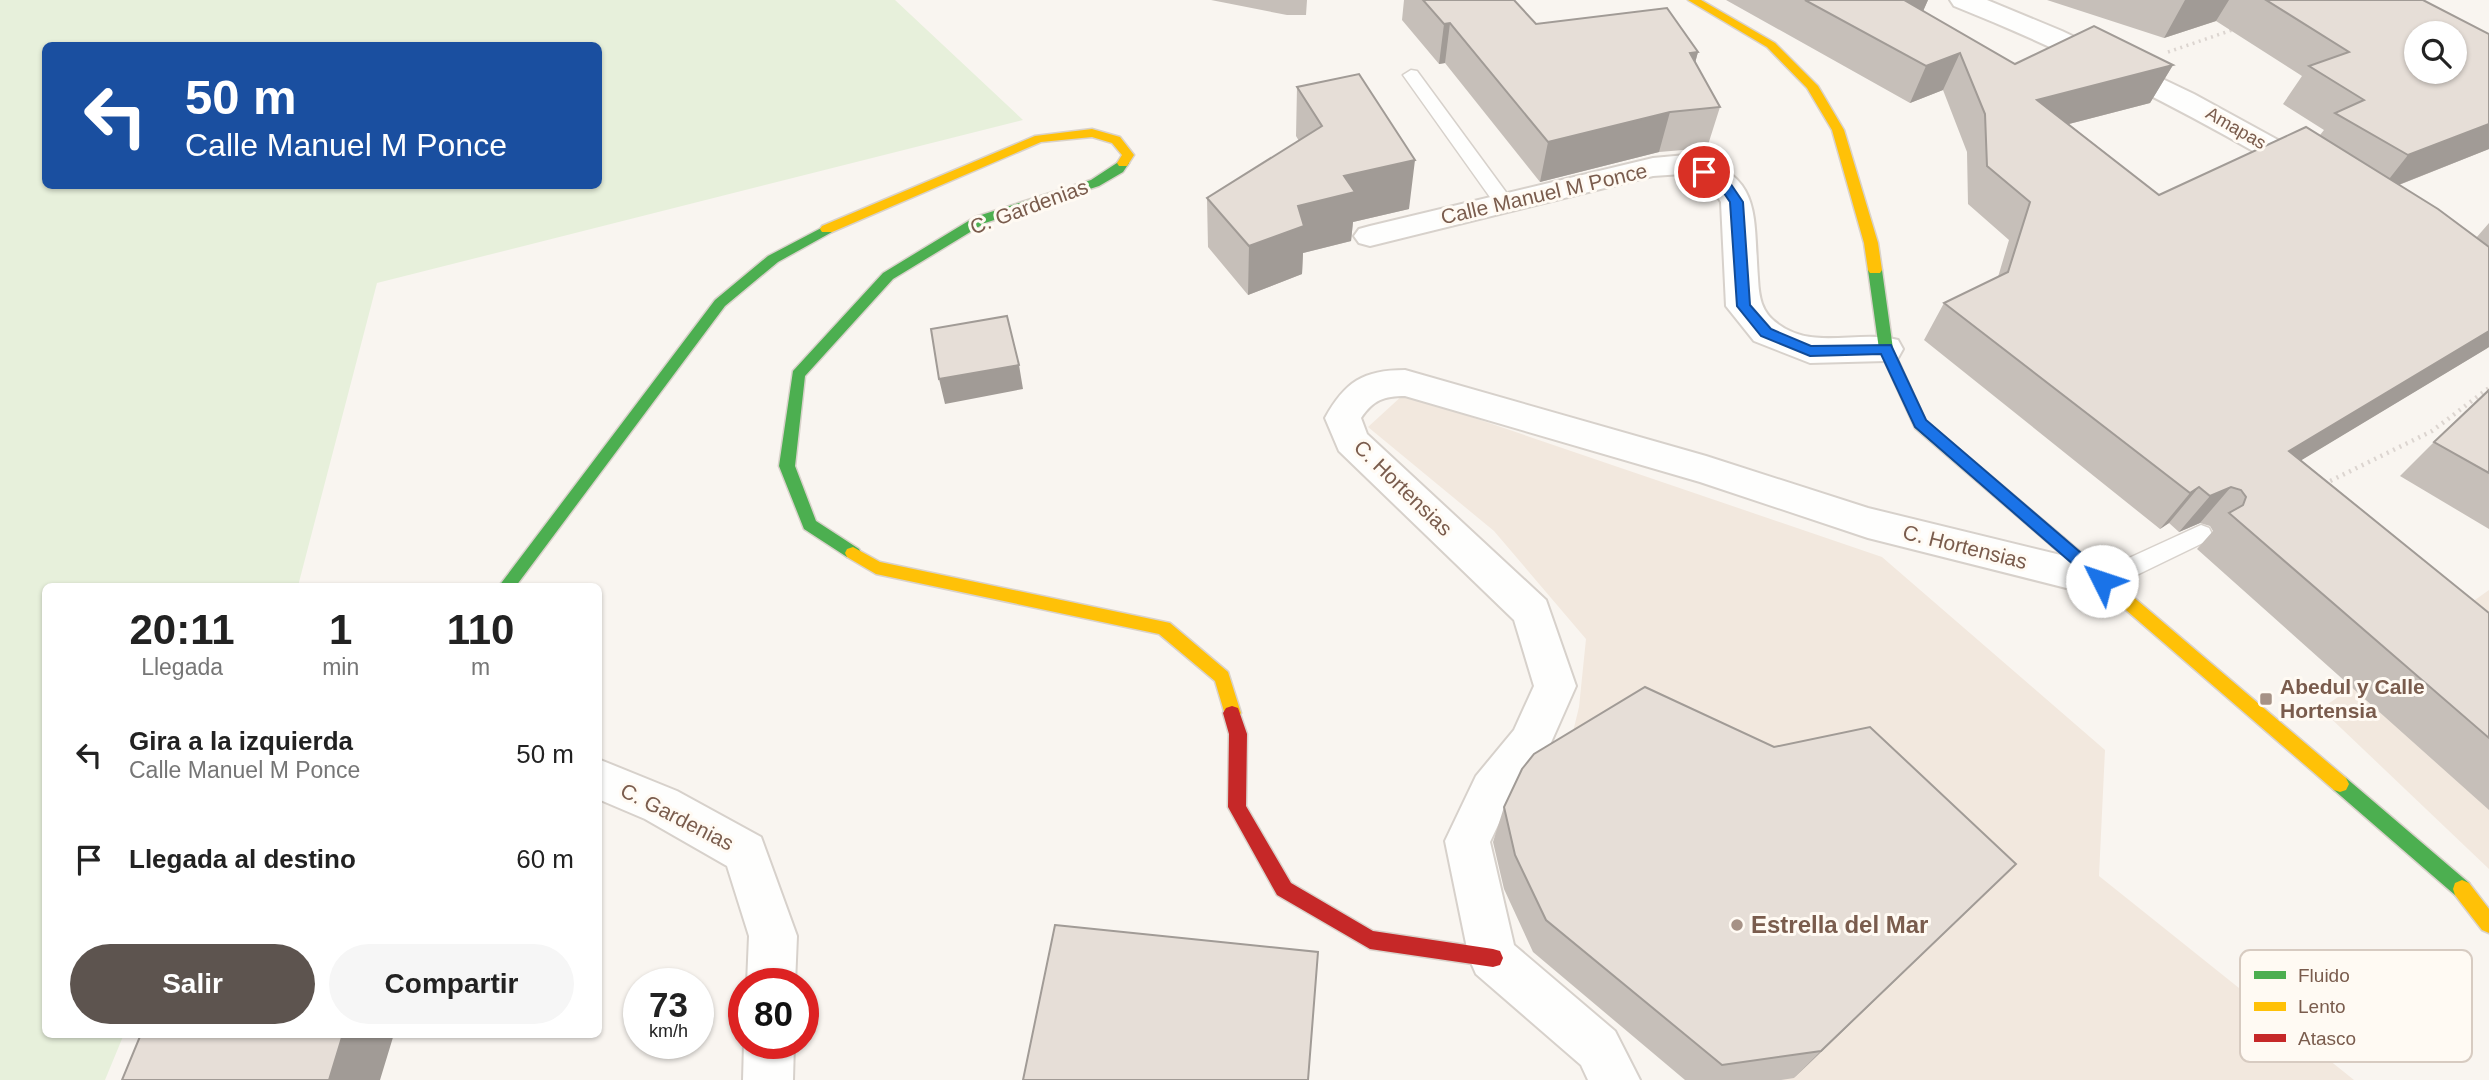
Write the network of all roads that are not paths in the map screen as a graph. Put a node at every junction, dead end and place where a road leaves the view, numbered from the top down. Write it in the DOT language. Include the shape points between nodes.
graph roads {
  1 [pos="1693,0"];
  2 [pos="1963,0"];
  3 [pos="1411,75"];
  4 [pos="2337,186"];
  5 [pos="1504,203"];
  6 [pos="1370,236"];
  7 [pos="1886,349"];
  8 [pos="2201,534"];
  9 [pos="2102,581"];
  10 [pos="509,583"];
  11 [pos="602,780"];
  12 [pos="2489,924"];
  13 [pos="1493,958"];
  14 [pos="772,968"];
  15 [pos="769,1059"];
  16 [pos="768,1080"];
  17 [pos="1615,1080"];
  1 -- 7 [label="main road" via="1771,45 1812,86 1838,130 1871,243"];
  2 -- 4 [label="street, Amapas" via="2122,68 2216,115"];
  3 -- 5 [label="lane"];
  5 -- 6 [label="street, Calle Manuel M Ponce"];
  5 -- 7 [label="street, Calle Manuel M Ponce" via="1653,167 1686,164 1722,180 1737,202 1744,306 1766,333 1810,351"];
  7 -- 9 [label="main road" via="1920,424"];
  8 -- 9 [label="lane"];
  9 -- 12 [label="main road" via="2462,889"];
  9 -- 13 [label="street, C. Hortensias" via="1868,523 1706,470 1405,383 1382,382 1355,396 1343,418 1352,441 1532,612 1555,686 1530,743 1492,790 1467,841"];
  10 -- 13 [label="main road, C. Gardenias" via="720,303 773,259 836,224 1039,139 1092,133 1116,140 1128,155 1119,169 1095,183 980,220 888,276 798,375 787,466 810,525 876,568 1164,628 1222,677 1238,734 1237,807 1284,889 1370,940"];
  11 -- 14 [label="street, C. Gardenias" via="661,805 745,852 773,936"];
  13 -- 17 [label="street" via="1598,1048"];
  15 -- 16 [label="street"];
}
